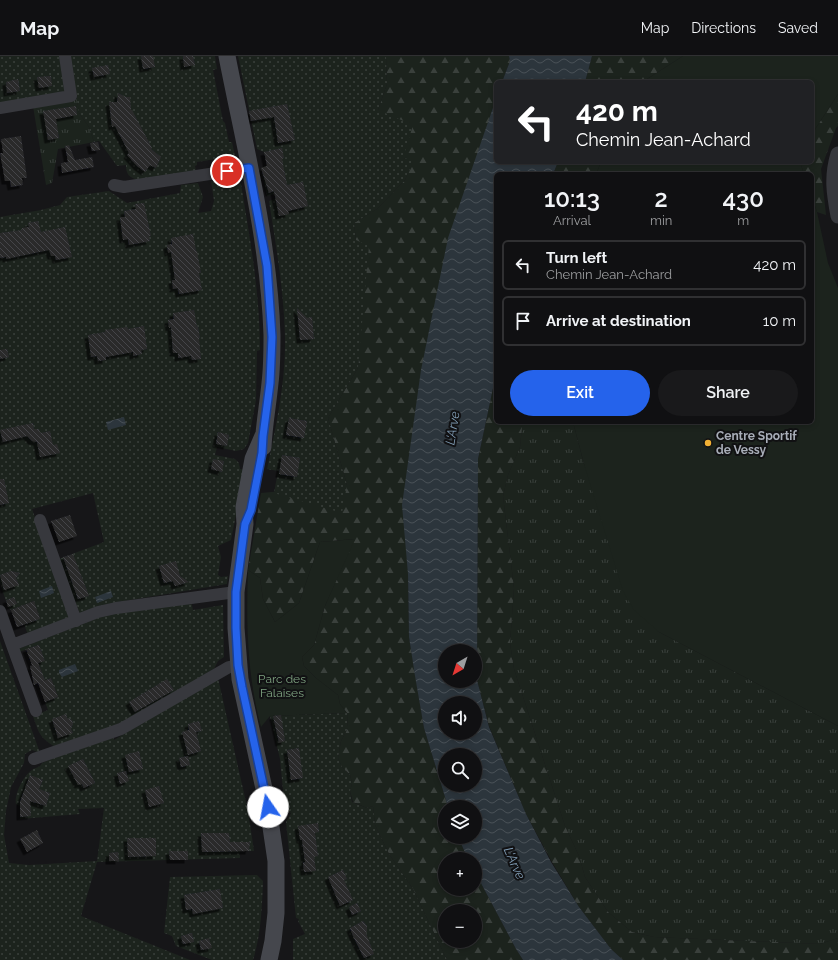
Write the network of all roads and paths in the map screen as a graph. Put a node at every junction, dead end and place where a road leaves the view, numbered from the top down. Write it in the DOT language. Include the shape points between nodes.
graph roads {
  1 [pos="65,56"];
  2 [pos="227,56"];
  3 [pos="0,108"];
  4 [pos="838,154"];
  5 [pos="249,168"];
  6 [pos="114,185"];
  7 [pos="838,216"];
  8 [pos="40,520"];
  9 [pos="236,592"];
  10 [pos="0,611"];
  11 [pos="76,621"];
  12 [pos="12,645"];
  13 [pos="238,665"];
  14 [pos="36,711"];
  15 [pos="34,759"];
  16 [pos="269,960"];
  1 -- 3 [label="street" via="71,96"];
  2 -- 5 [label="main road"];
  4 -- 7 [label="street" via="833,177"];
  5 -- 6 [label="street" via="124,186"];
  5 -- 9 [label="main road" via="267,266 272,337 270,383 263,436 253,459 244,508 245,524"];
  8 -- 11 [label="street"];
  9 -- 11 [label="street" via="116,608"];
  9 -- 13 [label="main road"];
  10 -- 12 [label="street"];
  11 -- 12 [label="street"];
  12 -- 14 [label="street"];
  13 -- 15 [label="street" via="228,667 121,729"];
  13 -- 16 [label="main road" via="268,807 276,861 276,913"];
}
